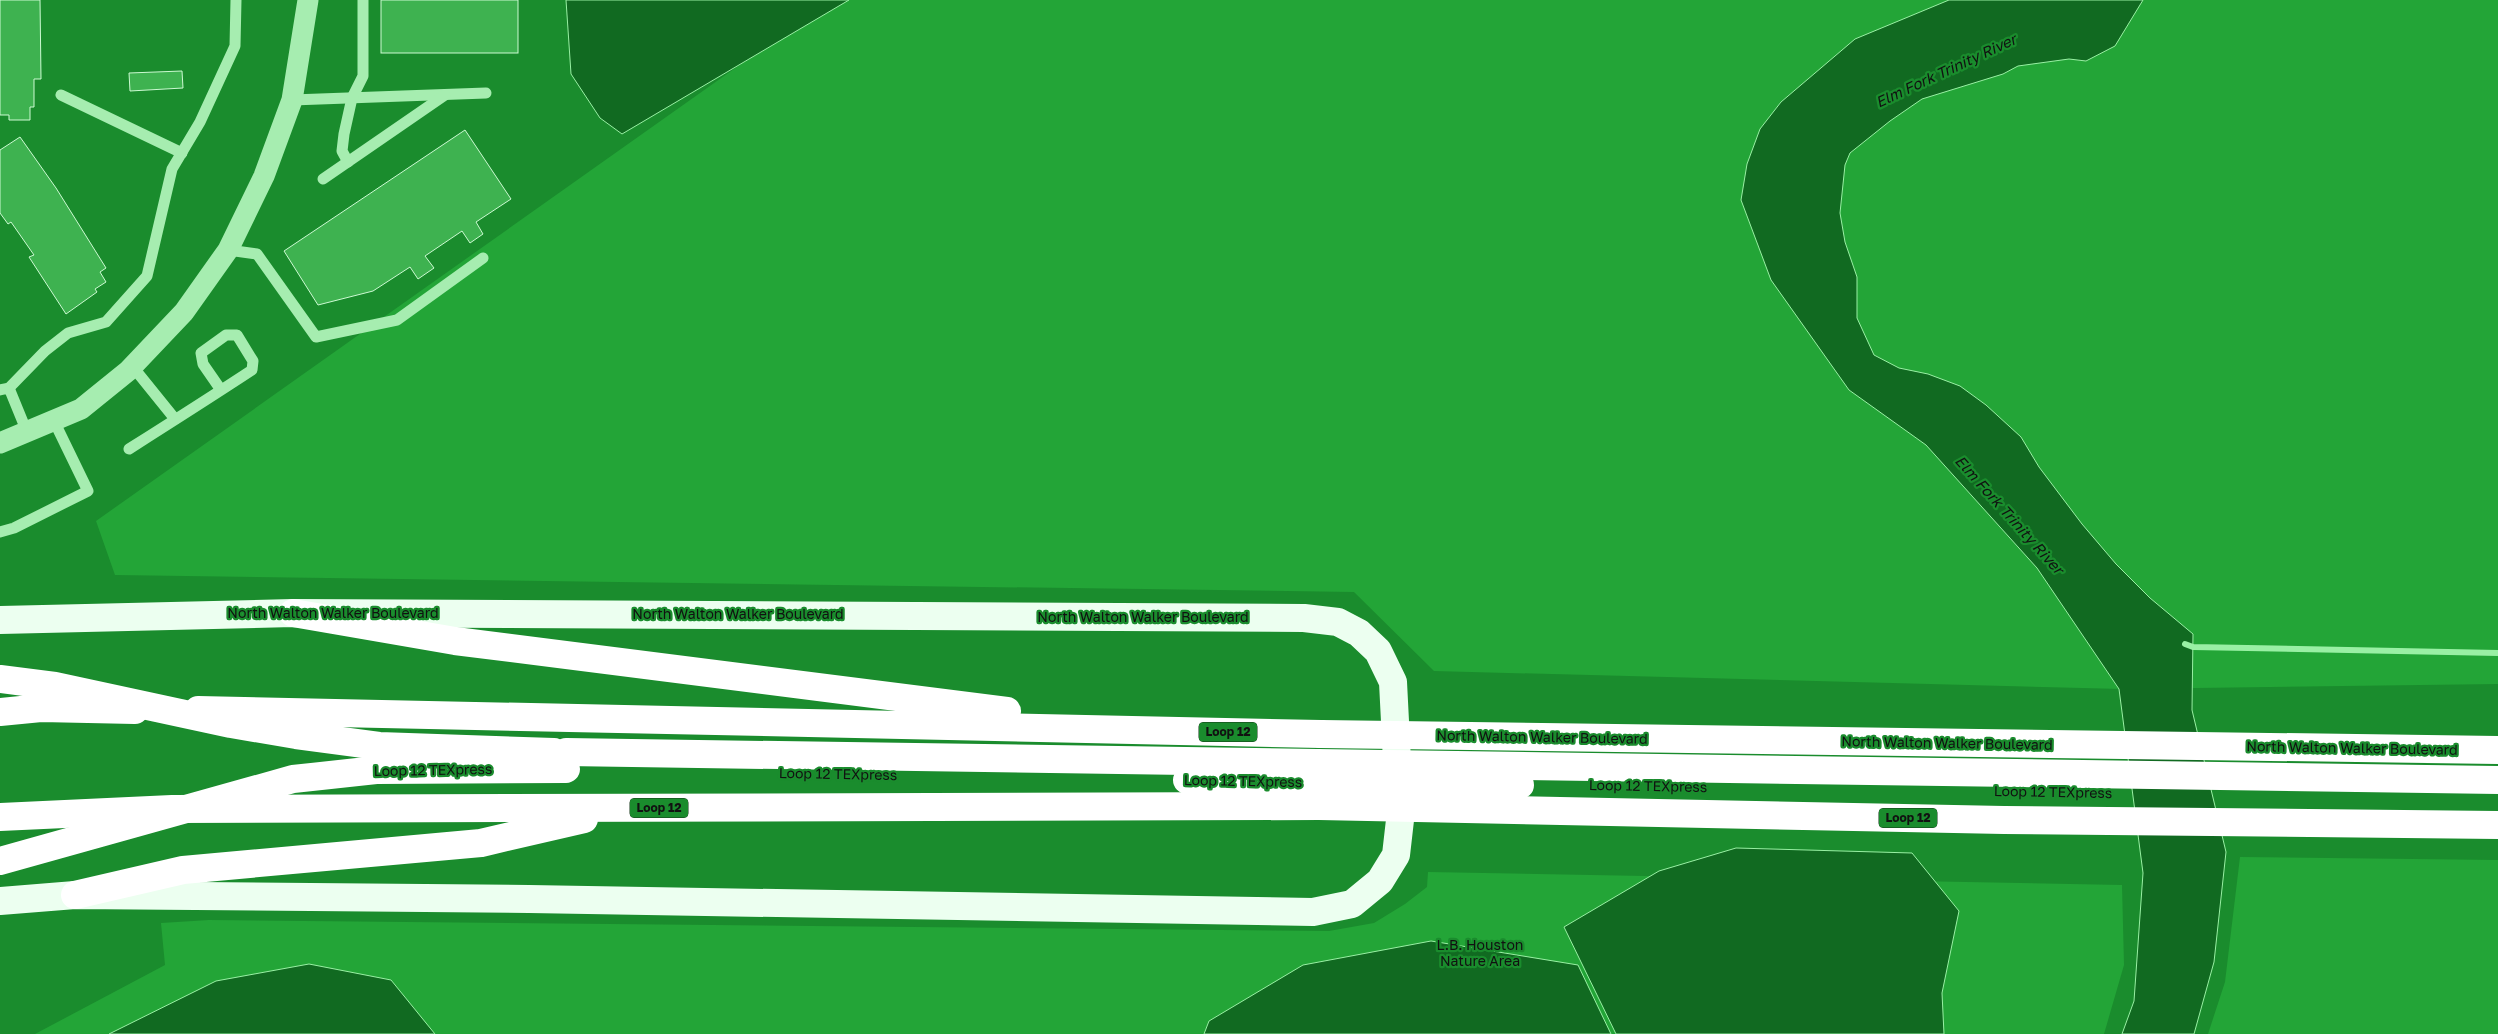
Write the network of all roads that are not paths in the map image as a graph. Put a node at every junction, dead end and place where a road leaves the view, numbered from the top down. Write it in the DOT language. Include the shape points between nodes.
graph roads {
  1 [pos="236,0"];
  2 [pos="308,0"];
  3 [pos="363,0"];
  4 [pos="486,93"];
  5 [pos="61,95"];
  6 [pos="446,95"];
  7 [pos="352,98"];
  8 [pos="292,100"];
  9 [pos="182,154"];
  10 [pos="348,162"];
  11 [pos="323,179"];
  12 [pos="228,250"];
  13 [pos="482,258"];
  14 [pos="133,366"];
  15 [pos="4,389"];
  16 [pos="221,390"];
  17 [pos="175,419"];
  18 [pos="54,421"];
  19 [pos="27,432"];
  20 [pos="0,443"];
  21 [pos="129,449"];
  22 [pos="0,532"];
  23 [pos="293,612"];
  24 [pos="0,620"];
  25 [pos="0,679"];
  26 [pos="0,712"];
  27 [pos="1135,729"];
  28 [pos="2498,750"];
  29 [pos="566,761"];
  30 [pos="2498,780"];
  31 [pos="1318,784"];
  32 [pos="2498,797"];
  33 [pos="632,808"];
  34 [pos="0,817"];
  35 [pos="2498,825"];
  36 [pos="0,861"];
  37 [pos="75,895"];
  38 [pos="0,901"];
  1 -- 9 [label="lane" via="235,46"];
  2 -- 8 [label="street"];
  3 -- 7 [label="lane" via="364,76"];
  4 -- 6 [label="lane"];
  5 -- 9 [label="lane"];
  6 -- 7 [label="lane"];
  6 -- 10 [label="lane"];
  7 -- 8 [label="lane"];
  7 -- 10 [label="lane" via="342,152"];
  8 -- 12 [label="street" via="264,176"];
  9 -- 15 [label="lane" via="172,169 147,276 106,322 68,332"];
  10 -- 11 [label="lane"];
  12 -- 13 [label="lane" via="257,254 316,338 397,320"];
  12 -- 14 [label="street" via="184,312"];
  14 -- 17 [label="lane"];
  14 -- 18 [label="street" via="81,410"];
  15 -- 19 [label="lane"];
  16 -- 16 [label="lane" via="252,370 253,361 237,335 226,335 202,353 203,364"];
  16 -- 17 [label="lane"];
  17 -- 21 [label="lane"];
  18 -- 19 [label="street"];
  18 -- 22 [label="lane" via="88,491"];
  19 -- 20 [label="street"];
  23 -- 24 [label="main road, North Walton Walker Boulevard"];
  23 -- 27 [label="highway" via="455,641"];
  23 -- 37 [label="main road, North Walton Walker Boulevard" via="1304,618 1338,622 1359,633 1378,651 1393,682 1400,820 1396,855 1380,881 1352,904 1313,912"];
  25 -- 29 [label="highway, Loop 12 TEXpress, bridge" via="56,686 296,735 379,746"];
  26 -- 27 [label="highway, North Walton Walker Boulevard / Loop 12" via="41,708 325,712"];
  27 -- 28 [label="highway, North Walton Walker Boulevard / Loop 12, bridge"];
  29 -- 31 [label="highway, Loop 12 TEXpress"];
  29 -- 36 [label="highway, Loop 12 TEXpress, bridge" via="376,770 293,779"];
  30 -- 31 [label="highway, Loop 12 TEXpress, bridge"];
  31 -- 32 [label="highway, Loop 12 TEXpress, bridge"];
  31 -- 33 [label="highway, Loop 12"];
  31 -- 35 [label="highway, Loop 12, bridge" via="2004,820"];
  33 -- 34 [label="highway, Loop 12" via="172,809"];
  33 -- 37 [label="highway" via="481,843 183,870"];
  37 -- 38 [label="main road, North Walton Walker Boulevard"];
}
